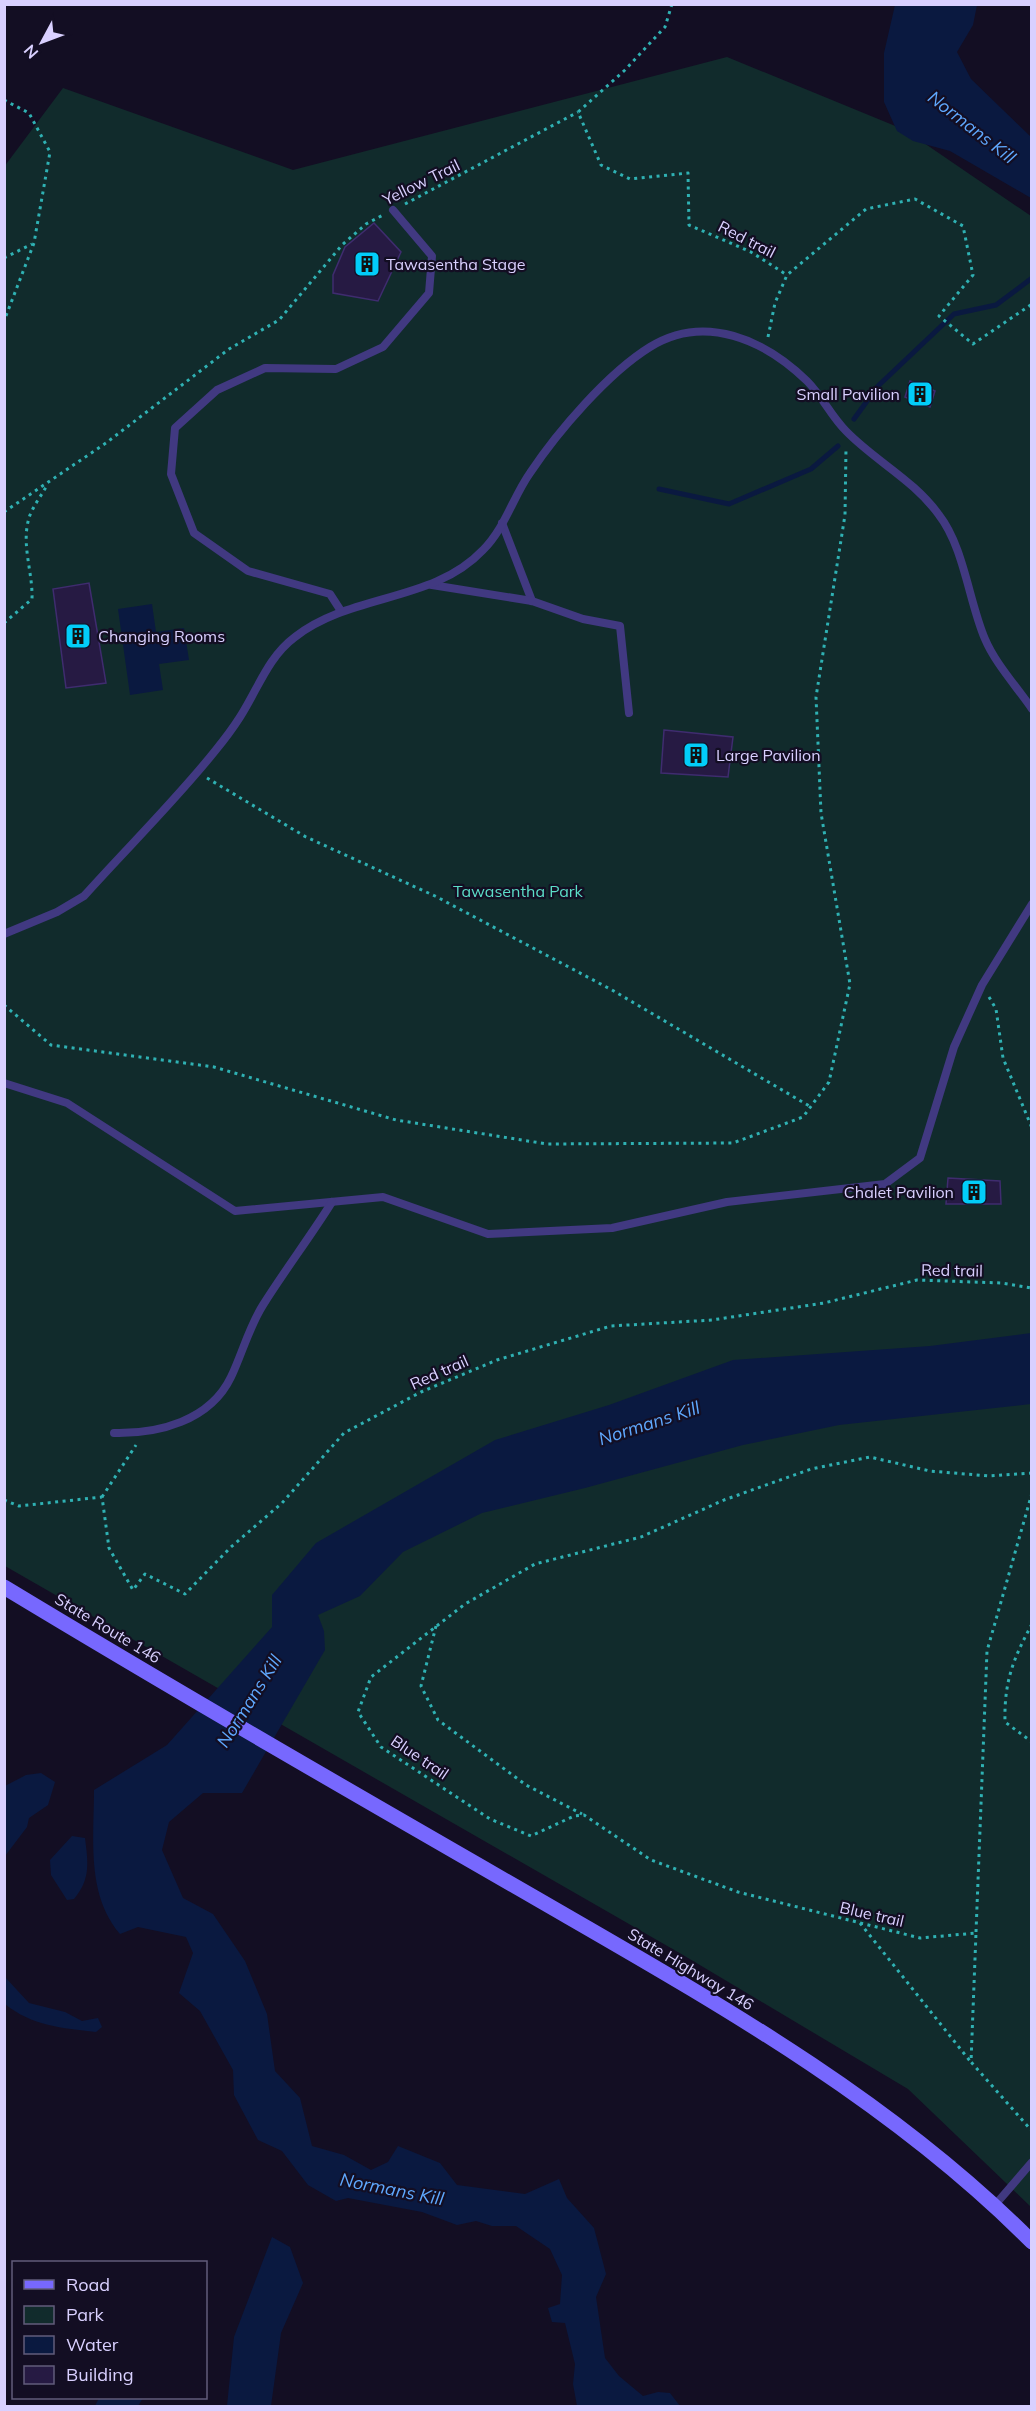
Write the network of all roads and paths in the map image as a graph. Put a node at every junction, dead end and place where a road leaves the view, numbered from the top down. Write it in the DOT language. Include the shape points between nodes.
graph roads {
  1 [pos="672,4"];
  2 [pos="4,100"];
  3 [pos="578,112"];
  4 [pos="393,210"];
  5 [pos="34,243"];
  6 [pos="4,258"];
  7 [pos="787,275"];
  8 [pos="1032,304"];
  9 [pos="4,321"];
  10 [pos="765,347"];
  11 [pos="847,432"];
  12 [pos="48,484"];
  13 [pos="4,512"];
  14 [pos="502,524"];
  15 [pos="432,585"];
  16 [pos="532,601"];
  17 [pos="341,611"];
  18 [pos="4,623"];
  19 [pos="1032,709"];
  20 [pos="628,712"];
  21 [pos="196,771"];
  22 [pos="1032,904"];
  23 [pos="4,934"];
  24 [pos="982,986"];
  25 [pos="4,1005"];
  26 [pos="4,1083"];
  27 [pos="811,1107"];
  28 [pos="1032,1128"];
  29 [pos="332,1202"];
  30 [pos="1032,1288"];
  31 [pos="114,1433"];
  32 [pos="143,1433"];
  33 [pos="1032,1473"];
  34 [pos="1032,1493"];
  35 [pos="102,1497"];
  36 [pos="4,1500"];
  37 [pos="4,1587"];
  38 [pos="1032,1624"];
  39 [pos="436,1625"];
  40 [pos="1032,1743"];
  41 [pos="305,1765"];
  42 [pos="584,1815"];
  43 [pos="860,1923"];
  44 [pos="976,1933"];
  45 [pos="971,2062"];
  46 [pos="1032,2131"];
  47 [pos="1032,2162"];
  48 [pos="995,2205"];
  49 [pos="1032,2242"];
  1 -- 3 [label="path" via="665,27"];
  2 -- 5 [label="path" via="29,113 50,152"];
  3 -- 4 [label="path, Yellow Trail"];
  3 -- 7 [label="path, Red trail" via="601,165 630,179 688,173 689,225 751,252"];
  4 -- 12 [label="path, Yellow Trail" via="366,224 342,244 279,320 229,349"];
  4 -- 17 [label="lane" via="432,256 429,293 383,347 336,369 265,368 216,390 176,428 171,474 194,533 248,571 330,594"];
  5 -- 6 [label="path"];
  5 -- 9 [label="path"];
  7 -- 8 [label="path, Red trail" via="866,209 915,199 963,226 973,275 939,316 973,344"];
  7 -- 10 [label="path" via="775,303"];
  10 -- 11 [label="lane" via="807,382"];
  10 -- 14 [label="lane" via="725,332 691,331 651,346 600,388 569,421 528,474"];
  11 -- 19 [label="lane" via="902,476 940,516 965,571 986,641"];
  11 -- 27 [label="path" via="845,515 816,697 821,813 849,984 829,1082"];
  12 -- 13 [label="path, Yellow Trail"];
  12 -- 18 [label="path" via="30,515 26,537 32,599"];
  14 -- 15 [label="lane" via="474,559"];
  14 -- 16 [label="lane"];
  15 -- 16 [label="lane"];
  15 -- 17 [label="lane"];
  16 -- 20 [label="lane" via="584,619 620,626"];
  17 -- 21 [label="lane" via="296,636 273,658 240,717"];
  21 -- 23 [label="lane" via="84,896"];
  21 -- 27 [label="path" via="306,837 435,896 612,990"];
  22 -- 24 [label="lane"];
  24 -- 28 [label="path" via="996,1009 1003,1058"];
  24 -- 29 [label="lane" via="954,1047 920,1158 885,1184 727,1202 612,1228 488,1234 383,1197"];
  25 -- 27 [label="path" via="51,1045 214,1067 396,1120 547,1144 733,1143 803,1117"];
  26 -- 29 [label="lane" via="67,1103 235,1211"];
  29 -- 32 [label="lane" via="262,1307 230,1380 206,1407 184,1422"];
  30 -- 35 [label="path, Red trail" via="1002,1282 917,1280 824,1303 712,1320 610,1326 497,1360 421,1392 344,1433 282,1503 185,1594 145,1574 133,1590 109,1548"];
  31 -- 32 [label="lane"];
  32 -- 35 [label="path"];
  33 -- 39 [label="path, Blue trail" via="989,1476 930,1471 870,1457 811,1469 724,1500 642,1537 535,1564"];
  34 -- 44 [label="path" via="987,1651"];
  35 -- 36 [label="path" via="19,1506"];
  37 -- 41 [label="main road, State Route 146"];
  38 -- 40 [label="path" via="1014,1658 1004,1692 1005,1722"];
  39 -- 42 [label="path" via="421,1686 438,1720 526,1785"];
  39 -- 42 [label="path, Blue trail" via="371,1677 358,1712 381,1747 490,1819 531,1836"];
  41 -- 48 [label="main road, State Highway 146" via="717,2004 846,2088 919,2141"];
  42 -- 43 [label="path, Blue trail" via="651,1860 738,1892"];
  43 -- 44 [label="path, Blue trail" via="920,1938"];
  43 -- 45 [label="path"];
  44 -- 45 [label="path"];
  45 -- 46 [label="path"];
  47 -- 48 [label="lane"];
  48 -- 49 [label="main road, State Highway 146"];
}
